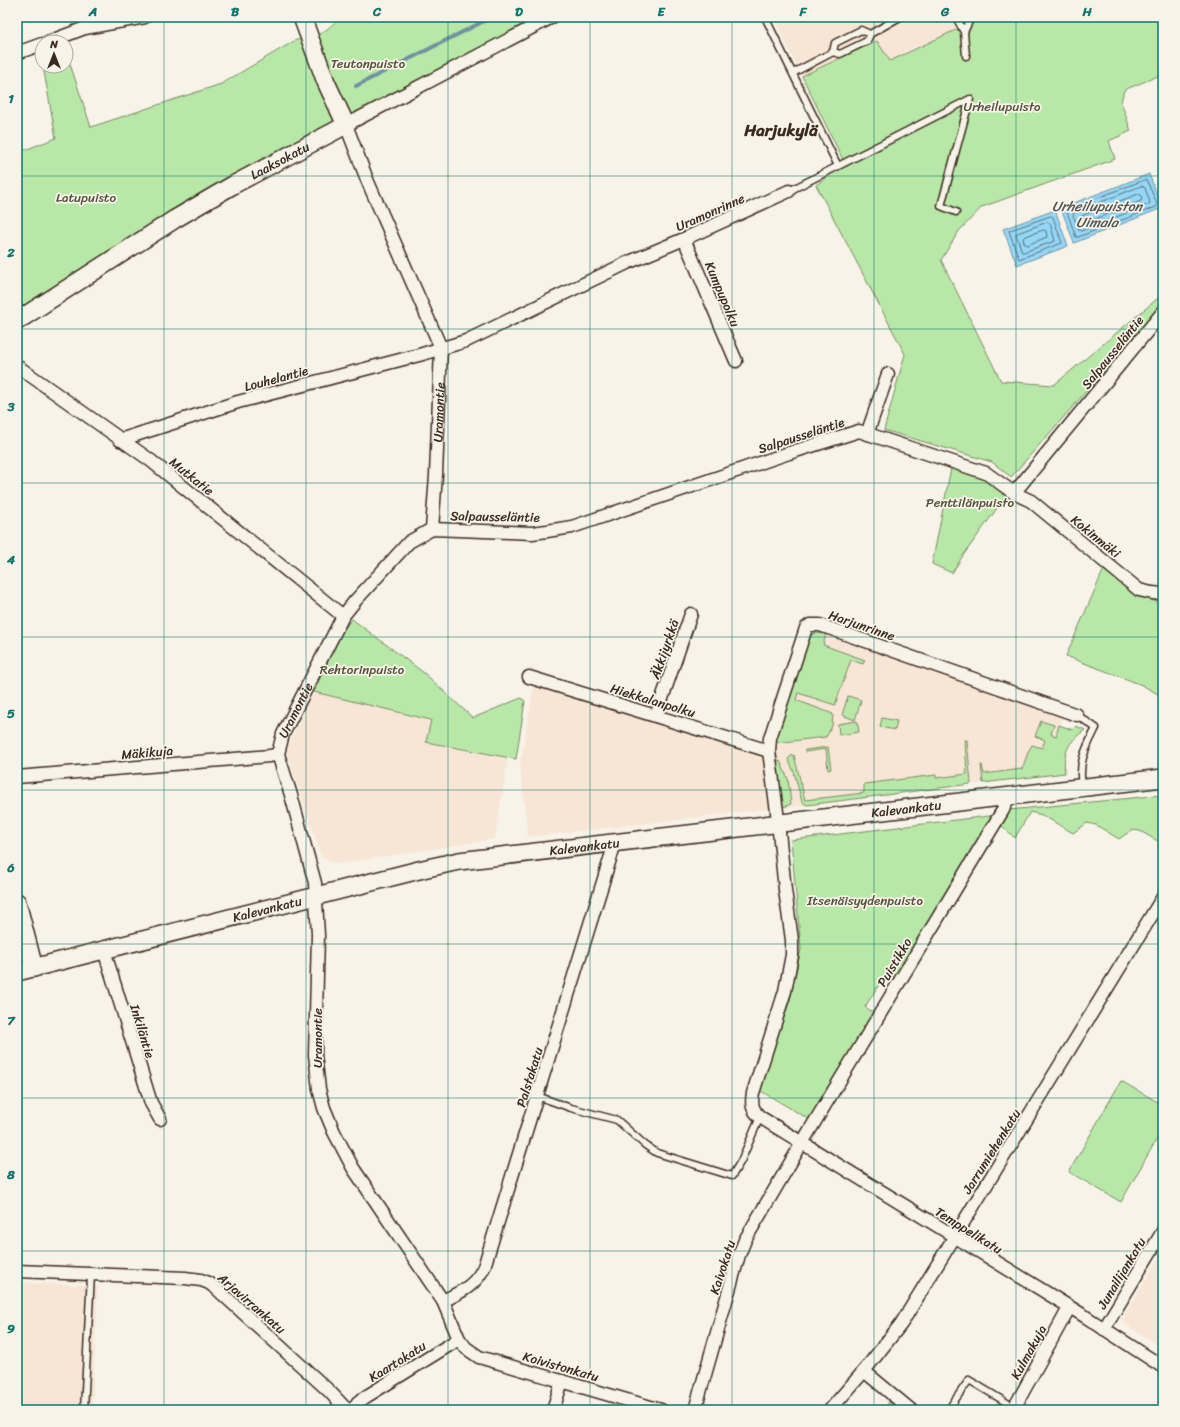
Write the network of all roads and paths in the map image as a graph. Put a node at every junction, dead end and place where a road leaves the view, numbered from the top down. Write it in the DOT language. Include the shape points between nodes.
graph roads {
  1 [pos="145,17"];
  2 [pos="302,17"];
  3 [pos="552,17"];
  4 [pos="765,17"];
  5 [pos="900,17"];
  6 [pos="956,17"];
  7 [pos="971,17"];
  8 [pos="84,22"];
  9 [pos="964,32"];
  10 [pos="62,34"];
  11 [pos="870,34"];
  12 [pos="34,47"];
  13 [pos="833,52"];
  14 [pos="17,53"];
  15 [pos="966,56"];
  16 [pos="793,73"];
  17 [pos="346,126"];
  18 [pos="838,166"];
  19 [pos="789,191"];
  20 [pos="956,212"];
  21 [pos="684,239"];
  22 [pos="1163,312"];
  23 [pos="17,321"];
  24 [pos="441,348"];
  25 [pos="736,361"];
  26 [pos="17,366"];
  27 [pos="888,374"];
  28 [pos="867,434"];
  29 [pos="120,440"];
  30 [pos="1014,493"];
  31 [pos="432,529"];
  32 [pos="1163,594"];
  33 [pos="691,614"];
  34 [pos="343,616"];
  35 [pos="529,677"];
  36 [pos="1077,714"];
  37 [pos="656,716"];
  38 [pos="769,751"];
  39 [pos="278,754"];
  40 [pos="17,777"];
  41 [pos="1163,778"];
  42 [pos="1082,787"];
  43 [pos="1009,796"];
  44 [pos="778,823"];
  45 [pos="615,843"];
  46 [pos="316,897"];
  47 [pos="1163,897"];
  48 [pos="17,902"];
  49 [pos="104,950"];
  50 [pos="34,968"];
  51 [pos="17,972"];
  52 [pos="537,1096"];
  53 [pos="760,1117"];
  54 [pos="160,1118"];
  55 [pos="802,1143"];
  56 [pos="1163,1231"];
  57 [pos="954,1237"];
  58 [pos="17,1271"];
  59 [pos="90,1274"];
  60 [pos="444,1301"];
  61 [pos="1069,1308"];
  62 [pos="1104,1329"];
  63 [pos="459,1338"];
  64 [pos="1163,1367"];
  65 [pos="864,1371"];
  66 [pos="562,1381"];
  67 [pos="1014,1408"];
  68 [pos="84,1410"];
  69 [pos="347,1410"];
  70 [pos="352,1410"];
  71 [pos="553,1410"];
  72 [pos="661,1410"];
  73 [pos="695,1410"];
  74 [pos="830,1410"];
  75 [pos="911,1410"];
  76 [pos="948,1410"];
  1 -- 8 [label="street"];
  2 -- 17 [label="street, Uramontie" via="328,88"];
  3 -- 17 [label="street, Laaksokatu"];
  4 -- 16 [label="lane"];
  5 -- 11 [label="lane"];
  6 -- 9 [label="lane"];
  7 -- 9 [label="lane"];
  8 -- 10 [label="street"];
  9 -- 15 [label="lane"];
  11 -- 13 [label="lane" via="867,42 840,54"];
  11 -- 13 [label="lane" via="861,30 835,43"];
  12 -- 14 [label="street"];
  13 -- 16 [label="lane"];
  16 -- 18 [label="lane"];
  17 -- 23 [label="street, Laaksokatu" via="233,185 175,219"];
  17 -- 24 [label="street, Uramontie"];
  18 -- 19 [label="lane, Uramonrinne"];
  18 -- 20 [label="lane, Uramonrinne" via="970,99 941,206"];
  19 -- 21 [label="street, Uramonrinne"];
  21 -- 24 [label="street, Uramonrinne" via="627,263 466,341"];
  21 -- 25 [label="street, Kumpupolku"];
  22 -- 30 [label="street, Salpausseläntie"];
  24 -- 29 [label="street, Louhelantie" via="238,402"];
  24 -- 31 [label="street, Uramontie"];
  26 -- 29 [label="street, Mutkatie"];
  27 -- 28 [label="street"];
  28 -- 30 [label="street, Salpausseläntie" via="986,473"];
  28 -- 31 [label="street, Salpausseläntie" via="859,431 789,453 572,527 532,533"];
  29 -- 34 [label="street, Mutkatie" via="150,460"];
  30 -- 32 [label="street, Kokinmäki" via="1031,502 1139,590"];
  31 -- 34 [label="street, Uramontie" via="409,542"];
  33 -- 37 [label="street, Äkkijyrkkä"];
  34 -- 39 [label="street, Uramontie" via="283,734"];
  35 -- 37 [label="street, Hiekkalanpolku"];
  36 -- 38 [label="street, Harjunrinne" via="814,624 806,628 770,738"];
  36 -- 42 [label="lane" via="1096,728 1086,748 1080,769"];
  37 -- 38 [label="street, Hiekkalanpolku"];
  38 -- 44 [label="street, Harjunrinne"];
  39 -- 40 [label="street, Mäkikuja"];
  39 -- 46 [label="street, Uramontie" via="292,796 315,883"];
  41 -- 42 [label="street, Kalevankatu"];
  42 -- 43 [label="street, Kalevankatu"];
  43 -- 44 [label="street, Kalevankatu"];
  43 -- 55 [label="street, Puistikko" via="1003,810"];
  44 -- 45 [label="street, Kalevankatu"];
  44 -- 53 [label="street" via="792,955 785,991 753,1093 752,1106"];
  45 -- 46 [label="street, Kalevankatu" via="459,861"];
  45 -- 52 [label="street, Palstakatu"];
  46 -- 49 [label="street, Kalevankatu"];
  46 -- 60 [label="street, Uramontie" via="318,935 315,1055 324,1108 353,1168"];
  47 -- 57 [label="street, Jarrumiehenkatu"];
  48 -- 50 [label="street"];
  49 -- 50 [label="street, Kalevankatu"];
  49 -- 54 [label="street, Inkiläntie" via="151,1103"];
  50 -- 51 [label="street, Kalevankatu"];
  52 -- 53 [label="lane" via="617,1120 657,1154 732,1176"];
  52 -- 60 [label="street, Palstakatu" via="484,1267 476,1282"];
  53 -- 55 [label="street, Temppelikatu"];
  55 -- 57 [label="street, Temppelikatu"];
  55 -- 73 [label="street, Kaivokatu" via="739,1255"];
  56 -- 62 [label="street, Junailijankatu"];
  57 -- 61 [label="street, Temppelikatu"];
  57 -- 65 [label="street, Jarrumiehenkatu" via="901,1324"];
  58 -- 59 [label="street, Arjavirrankatu"];
  59 -- 68 [label="lane"];
  59 -- 69 [label="street, Arjavirrankatu" via="185,1278 209,1283 245,1313"];
  60 -- 63 [label="street, Uramontie"];
  61 -- 62 [label="street, Temppelikatu"];
  61 -- 67 [label="street, Kulmakuja"];
  62 -- 64 [label="street, Temppelikatu"];
  63 -- 66 [label="street, Koivistonkatu" via="466,1348 479,1356"];
  63 -- 70 [label="street, Kaartokatu" via="358,1402"];
  65 -- 74 [label="street, Jarrumiehenkatu"];
  65 -- 75 [label="street"];
  66 -- 71 [label="street"];
  66 -- 72 [label="street, Koivistonkatu"];
  67 -- 76 [label="lane" via="969,1380"];
}
